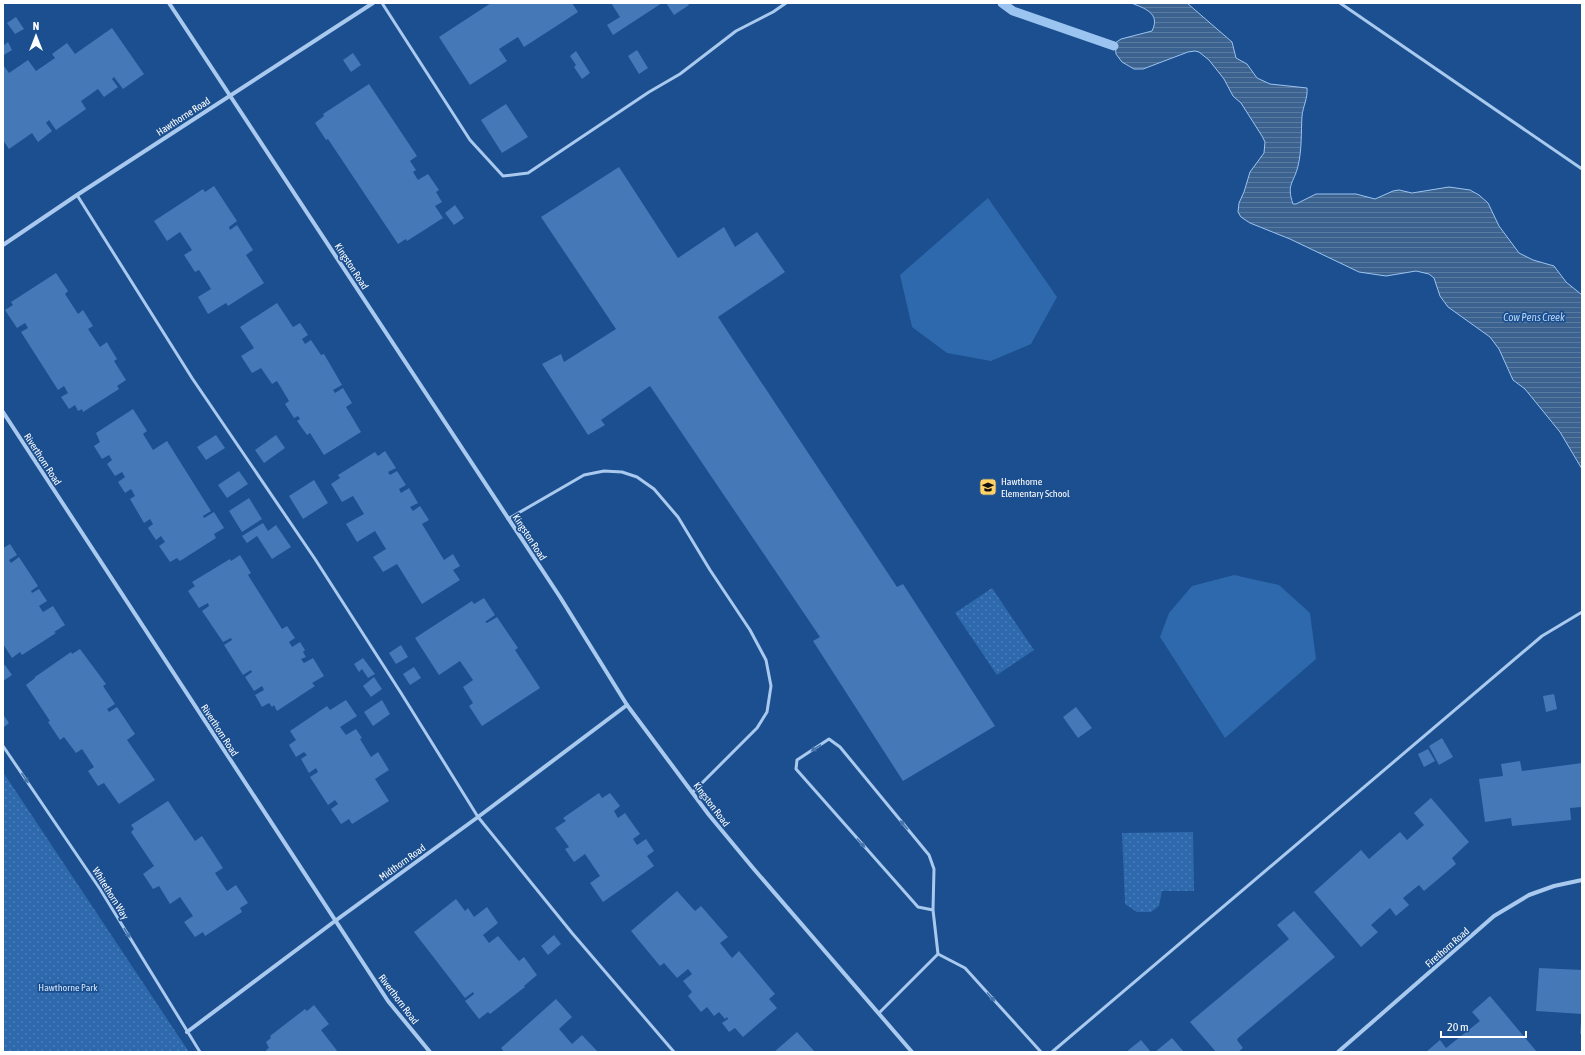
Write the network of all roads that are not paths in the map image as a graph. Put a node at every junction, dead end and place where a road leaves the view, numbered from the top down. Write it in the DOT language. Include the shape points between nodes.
graph roads {
  1 [pos="169,3"];
  2 [pos="373,3"];
  3 [pos="382,3"];
  4 [pos="786,3"];
  5 [pos="1340,3"];
  6 [pos="230,95"];
  7 [pos="1582,168"];
  8 [pos="77,195"];
  9 [pos="3,245"];
  10 [pos="3,412"];
  11 [pos="508,519"];
  12 [pos="1582,612"];
  13 [pos="627,705"];
  14 [pos="3,746"];
  15 [pos="693,792"];
  16 [pos="478,817"];
  17 [pos="1582,880"];
  18 [pos="933,910"];
  19 [pos="335,921"];
  20 [pos="938,954"];
  21 [pos="879,1013"];
  22 [pos="187,1032"];
  23 [pos="200,1052"];
  24 [pos="430,1052"];
  25 [pos="674,1052"];
  26 [pos="912,1052"];
  27 [pos="1041,1052"];
  28 [pos="1052,1052"];
  29 [pos="1338,1052"];
  1 -- 6 [label="street, Kingston Road"];
  2 -- 6 [label="street, Hawthorne Road"];
  3 -- 4 [label="lane" via="470,140 503,176 528,173 680,74 736,31"];
  5 -- 7 [label="lane"];
  6 -- 8 [label="street, Hawthorne Road"];
  6 -- 11 [label="street, Kingston Road"];
  8 -- 9 [label="street, Hawthorne Road"];
  8 -- 16 [label="lane" via="192,378 315,560"];
  10 -- 19 [label="street, Riverthorn Road"];
  11 -- 13 [label="street, Kingston Road"];
  11 -- 15 [label="lane" via="584,475 604,471 622,472 638,478 654,489 678,517 750,630 766,660 771,686 767,712 757,728"];
  12 -- 28 [label="lane" via="1542,636"];
  13 -- 15 [label="street, Kingston Road"];
  13 -- 16 [label="street, Midthorn Road"];
  14 -- 22 [label="lane, Whitethorn Way, one-way" via="100,889"];
  15 -- 21 [label="street, Kingston Road" via="748,862"];
  16 -- 19 [label="street, Midthorn Road"];
  16 -- 25 [label="lane" via="572,933"];
  17 -- 29 [label="street, Firethorn Road" via="1529,895 1494,916"];
  18 -- 18 [label="lane, one-way" via="934,869 929,855 840,747 829,739 797,760 796,769 918,907"];
  18 -- 20 [label="lane"];
  19 -- 22 [label="street, Midthorn Road"];
  19 -- 24 [label="street, Riverthorn Road" via="388,1001"];
  20 -- 21 [label="lane"];
  20 -- 27 [label="lane, one-way" via="965,968"];
  21 -- 26 [label="street, Kingston Road"];
  22 -- 23 [label="lane, Whitethorn Way"];
}
